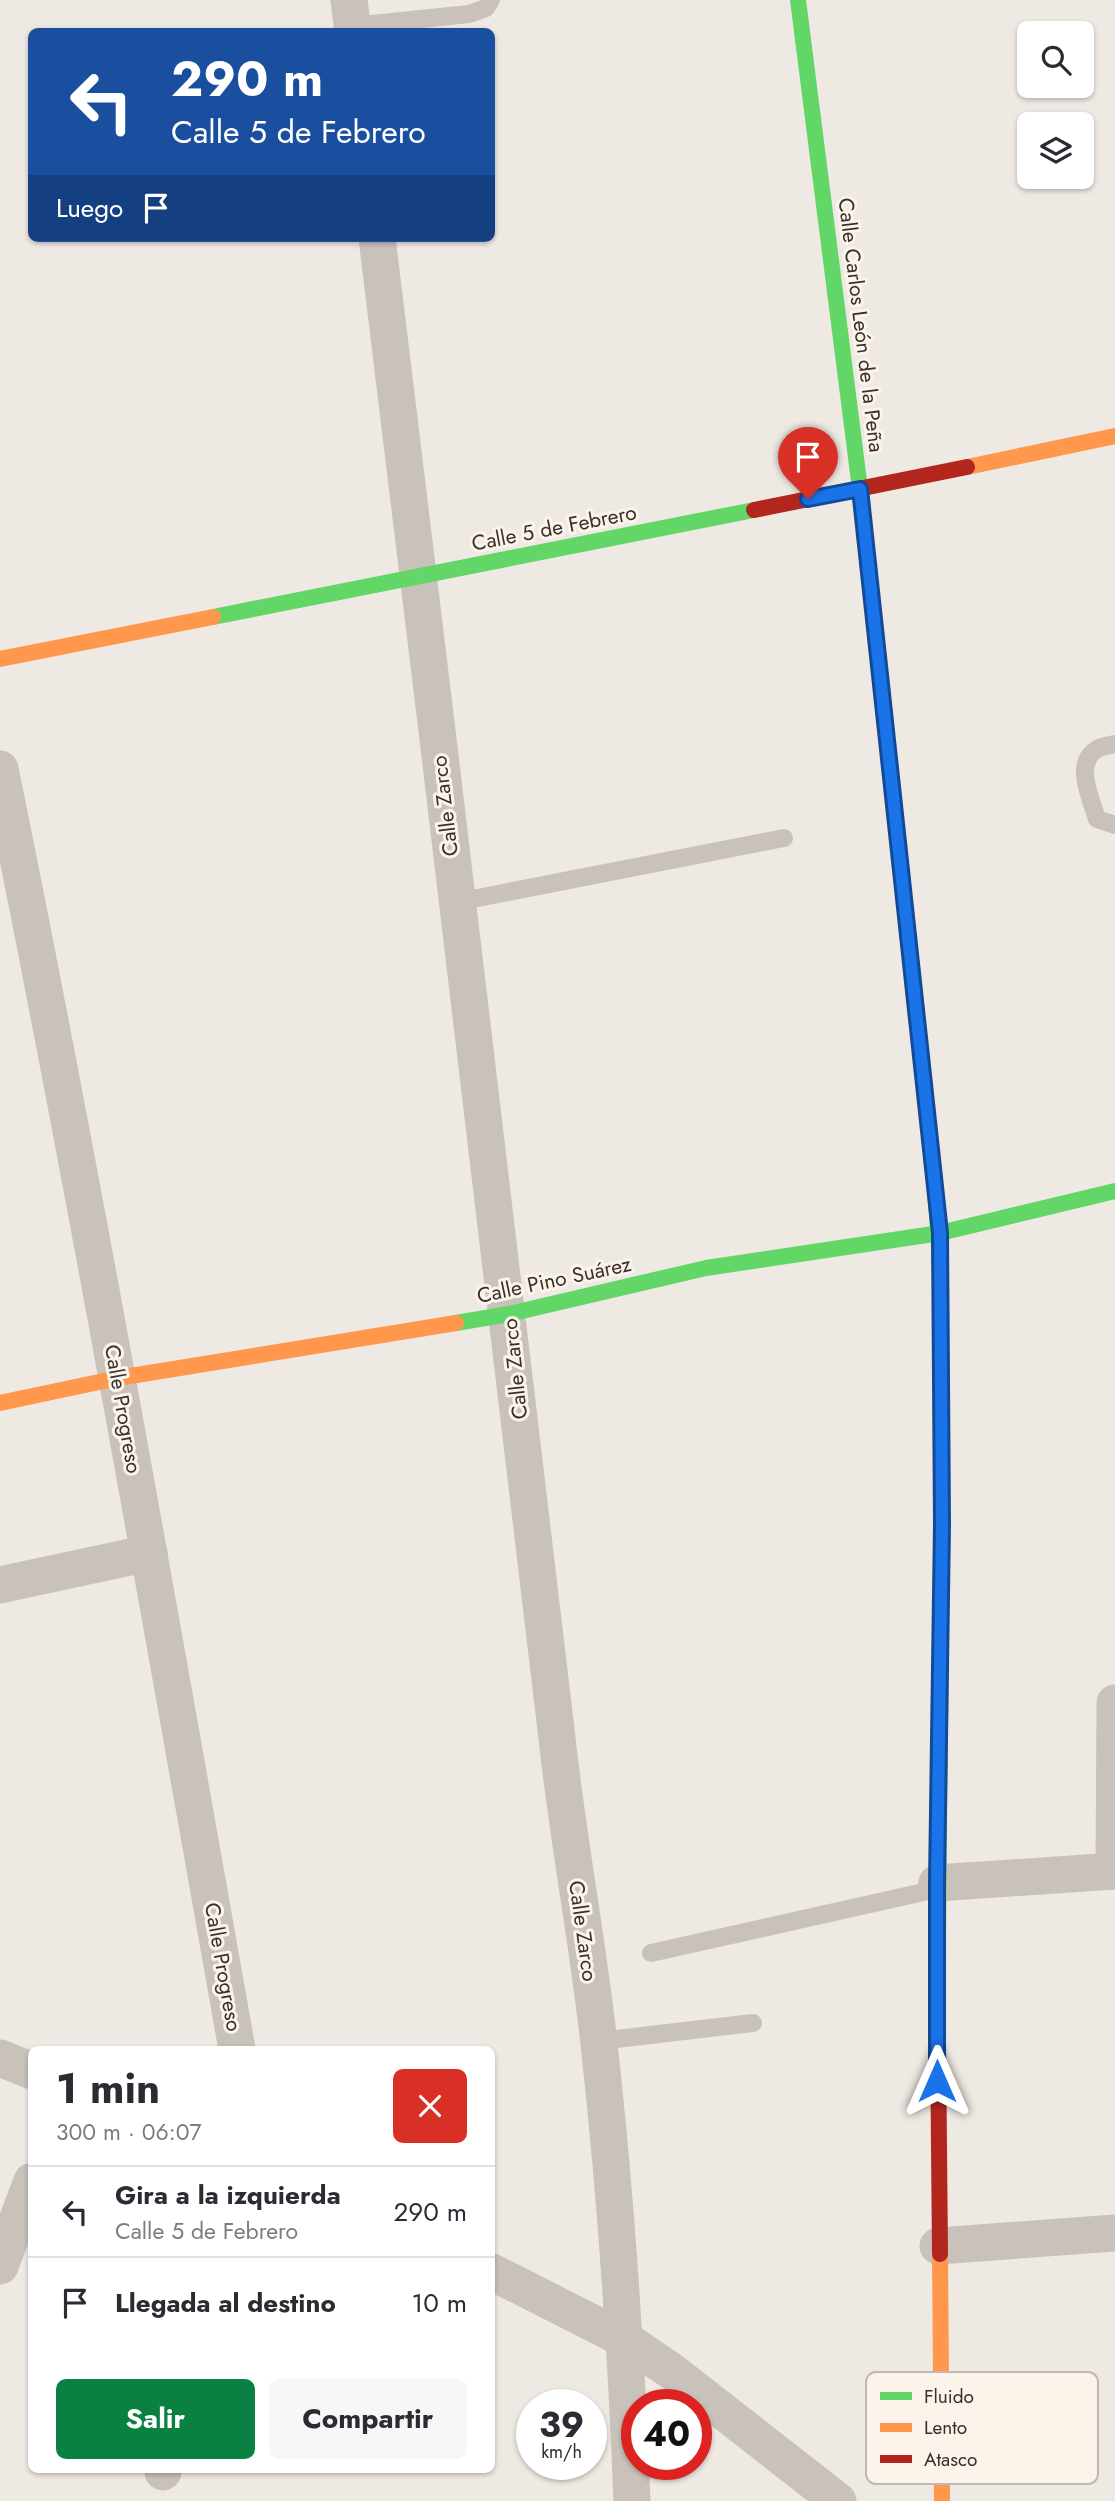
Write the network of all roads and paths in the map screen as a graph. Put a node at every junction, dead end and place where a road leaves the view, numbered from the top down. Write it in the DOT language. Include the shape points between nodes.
graph roads {
  1 [pos="491,0"];
  2 [pos="798,0"];
  3 [pos="352,19"];
  4 [pos="377,242"];
  5 [pos="1115,436"];
  6 [pos="860,489"];
  7 [pos="417,575"];
  8 [pos="0,659"];
  9 [pos="1115,744"];
  10 [pos="0,769"];
  11 [pos="1115,825"];
  12 [pos="783,838"];
  13 [pos="457,902"];
  14 [pos="1115,1191"];
  15 [pos="940,1233"];
  16 [pos="509,1314"];
  17 [pos="118,1378"];
  18 [pos="0,1404"];
  19 [pos="149,1553"];
  20 [pos="0,1585"];
  21 [pos="1115,1703"];
  22 [pos="1114,1871"];
  23 [pos="937,1886"];
  24 [pos="651,1953"];
  25 [pos="753,2023"];
  26 [pos="599,2041"];
  27 [pos="236,2046"];
  28 [pos="0,2058"];
  29 [pos="28,2069"];
  30 [pos="28,2192"];
  31 [pos="1115,2233"];
  32 [pos="938,2246"];
  33 [pos="0,2266"];
  34 [pos="495,2274"];
  35 [pos="625,2340"];
  36 [pos="940,2372"];
  37 [pos="632,2501"];
  38 [pos="838,2501"];
  1 -- 3 [label="lane" via="486,8 470,14"];
  2 -- 6 [label="street, Calle Carlos León de la Peña"];
  4 -- 7 [label="street, Calle Zarco"];
  5 -- 6 [label="street, Calle 5 de Febrero"];
  6 -- 7 [label="street, Calle 5 de Febrero"];
  6 -- 15 [label="street, Calle Carlos León de la Peña"];
  7 -- 8 [label="street, Calle 5 de Febrero"];
  7 -- 13 [label="street, Calle Zarco"];
  9 -- 11 [label="lane" via="1093,753 1084,774 1097,819"];
  10 -- 17 [label="street, Calle Progreso"];
  12 -- 13 [label="lane"];
  13 -- 16 [label="street, Calle Zarco"];
  14 -- 15 [label="street, Calle Pino Suárez"];
  15 -- 16 [label="street, Calle Pino Suárez" via="706,1268"];
  15 -- 23 [label="street, Calle Carlos León de la Peña"];
  16 -- 17 [label="street, Calle Pino Suárez"];
  16 -- 26 [label="street, Calle Zarco" via="561,1778"];
  17 -- 18 [label="street, Calle Pino Suárez"];
  17 -- 19 [label="street, Calle Progreso"];
  19 -- 20 [label="street"];
  19 -- 27 [label="street, Calle Progreso"];
  21 -- 22 [label="street"];
  22 -- 23 [label="street"];
  23 -- 24 [label="lane"];
  23 -- 32 [label="street, Calle Carlos León de la Peña"];
  25 -- 26 [label="lane"];
  26 -- 35 [label="street, Calle Zarco"];
  28 -- 29 [label="street"];
  30 -- 33 [label="street"];
  31 -- 32 [label="street"];
  32 -- 36 [label="street, Calle Carlos León de la Peña"];
  34 -- 35 [label="street"];
  35 -- 37 [label="street, Calle Zarco"];
  35 -- 38 [label="street"];
}
